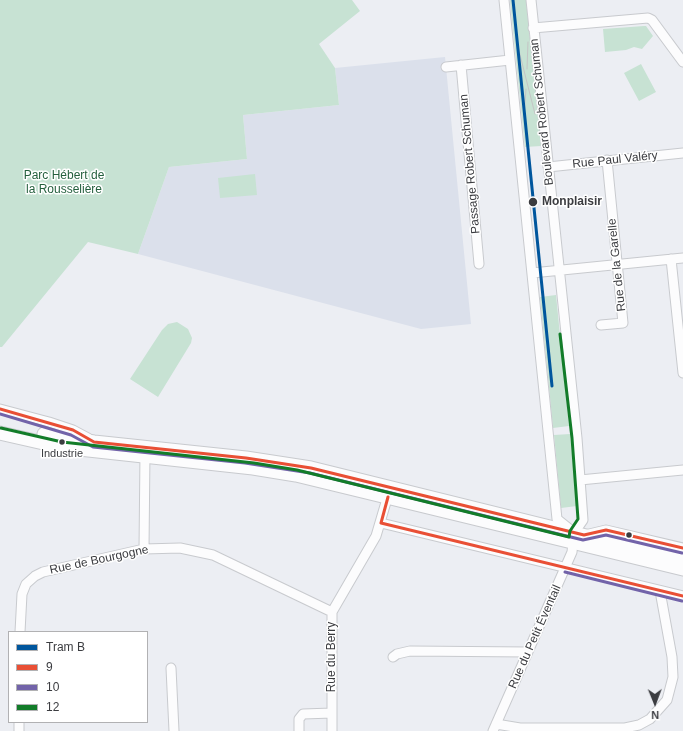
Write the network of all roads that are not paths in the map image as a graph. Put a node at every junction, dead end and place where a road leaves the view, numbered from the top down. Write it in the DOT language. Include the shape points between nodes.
graph roads {
  1 [pos="504,0"];
  2 [pos="531,0"];
  3 [pos="533,28"];
  4 [pos="510,60"];
  5 [pos="683,62"];
  6 [pos="460,65"];
  7 [pos="446,66"];
  8 [pos="683,153"];
  9 [pos="607,160"];
  10 [pos="548,167"];
  11 [pos="683,258"];
  12 [pos="671,259"];
  13 [pos="479,264"];
  14 [pos="618,265"];
  15 [pos="558,271"];
  16 [pos="532,273"];
  17 [pos="601,325"];
  18 [pos="682,355"];
  19 [pos="683,373"];
  20 [pos="0,409"];
  21 [pos="0,424"];
  22 [pos="0,433"];
  23 [pos="94,442"];
  24 [pos="145,452"];
  25 [pos="683,470"];
  26 [pos="580,480"];
  27 [pos="389,492"];
  28 [pos="381,523"];
  29 [pos="577,537"];
  30 [pos="144,548"];
  31 [pos="683,548"];
  32 [pos="683,560"];
  33 [pos="566,567"];
  34 [pos="683,569"];
  35 [pos="660,591"];
  36 [pos="683,596"];
  37 [pos="332,612"];
  38 [pos="20,631"];
  39 [pos="528,652"];
  40 [pos="393,658"];
  41 [pos="171,668"];
  42 [pos="332,713"];
  43 [pos="495,728"];
  44 [pos="174,731"];
  45 [pos="299,731"];
  46 [pos="332,731"];
  1 -- 4 [label="street"];
  2 -- 3 [label="street, Boulevard Robert Schuman"];
  3 -- 5 [label="street" via="648,18"];
  3 -- 10 [label="street, Boulevard Robert Schuman"];
  4 -- 6 [label="street"];
  4 -- 16 [label="street"];
  6 -- 7 [label="street"];
  6 -- 13 [label="street, Passage Robert Schuman"];
  8 -- 9 [label="street, Rue Paul Valéry"];
  9 -- 10 [label="street, Rue Paul Valéry"];
  9 -- 14 [label="street, Rue de la Garelle"];
  10 -- 15 [label="street, Boulevard Robert Schuman"];
  11 -- 12 [label="street"];
  12 -- 14 [label="street"];
  12 -- 18 [label="street"];
  14 -- 15 [label="street"];
  14 -- 17 [label="street, Rue de la Garelle" via="623,323"];
  15 -- 16 [label="street"];
  15 -- 26 [label="street, Boulevard Robert Schuman"];
  16 -- 29 [label="street" via="557,519"];
  18 -- 19 [label="street"];
  20 -- 23 [label="street" via="73,430"];
  21 -- 23 [label="main road" via="41,434"];
  22 -- 24 [label="main road" via="61,447"];
  23 -- 24 [label="main road"];
  24 -- 27 [label="main road" via="270,470"];
  24 -- 30 [label="street"];
  25 -- 26 [label="street"];
  26 -- 29 [label="street, Boulevard Robert Schuman" via="582,520"];
  27 -- 28 [label="street, Rue du Berry"];
  27 -- 29 [label="main road"];
  28 -- 33 [label="street"];
  28 -- 37 [label="street, Rue du Berry"];
  29 -- 31 [label="street" via="606,530"];
  29 -- 32 [label="main road"];
  29 -- 33 [label="street, Rue du Petit Éventail"];
  29 -- 34 [label="main road"];
  30 -- 37 [label="street, Rue de Bourgogne" via="180,548 213,556"];
  30 -- 38 [label="street, Rue de Bourgogne" via="35,576 26,584 22,594"];
  33 -- 35 [label="street"];
  33 -- 39 [label="street, Rue du Petit Éventail"];
  35 -- 36 [label="street"];
  35 -- 43 [label="street" via="672,657 673,677 667,700 650,719 625,728"];
  37 -- 42 [label="street, Rue du Berry"];
  39 -- 40 [label="street" via="410,651 397,654"];
  39 -- 43 [label="street, Rue du Petit Éventail"];
  41 -- 44 [label="street"];
  42 -- 45 [label="street" via="302,714 299,719"];
  42 -- 46 [label="street, Rue du Berry"];
}
